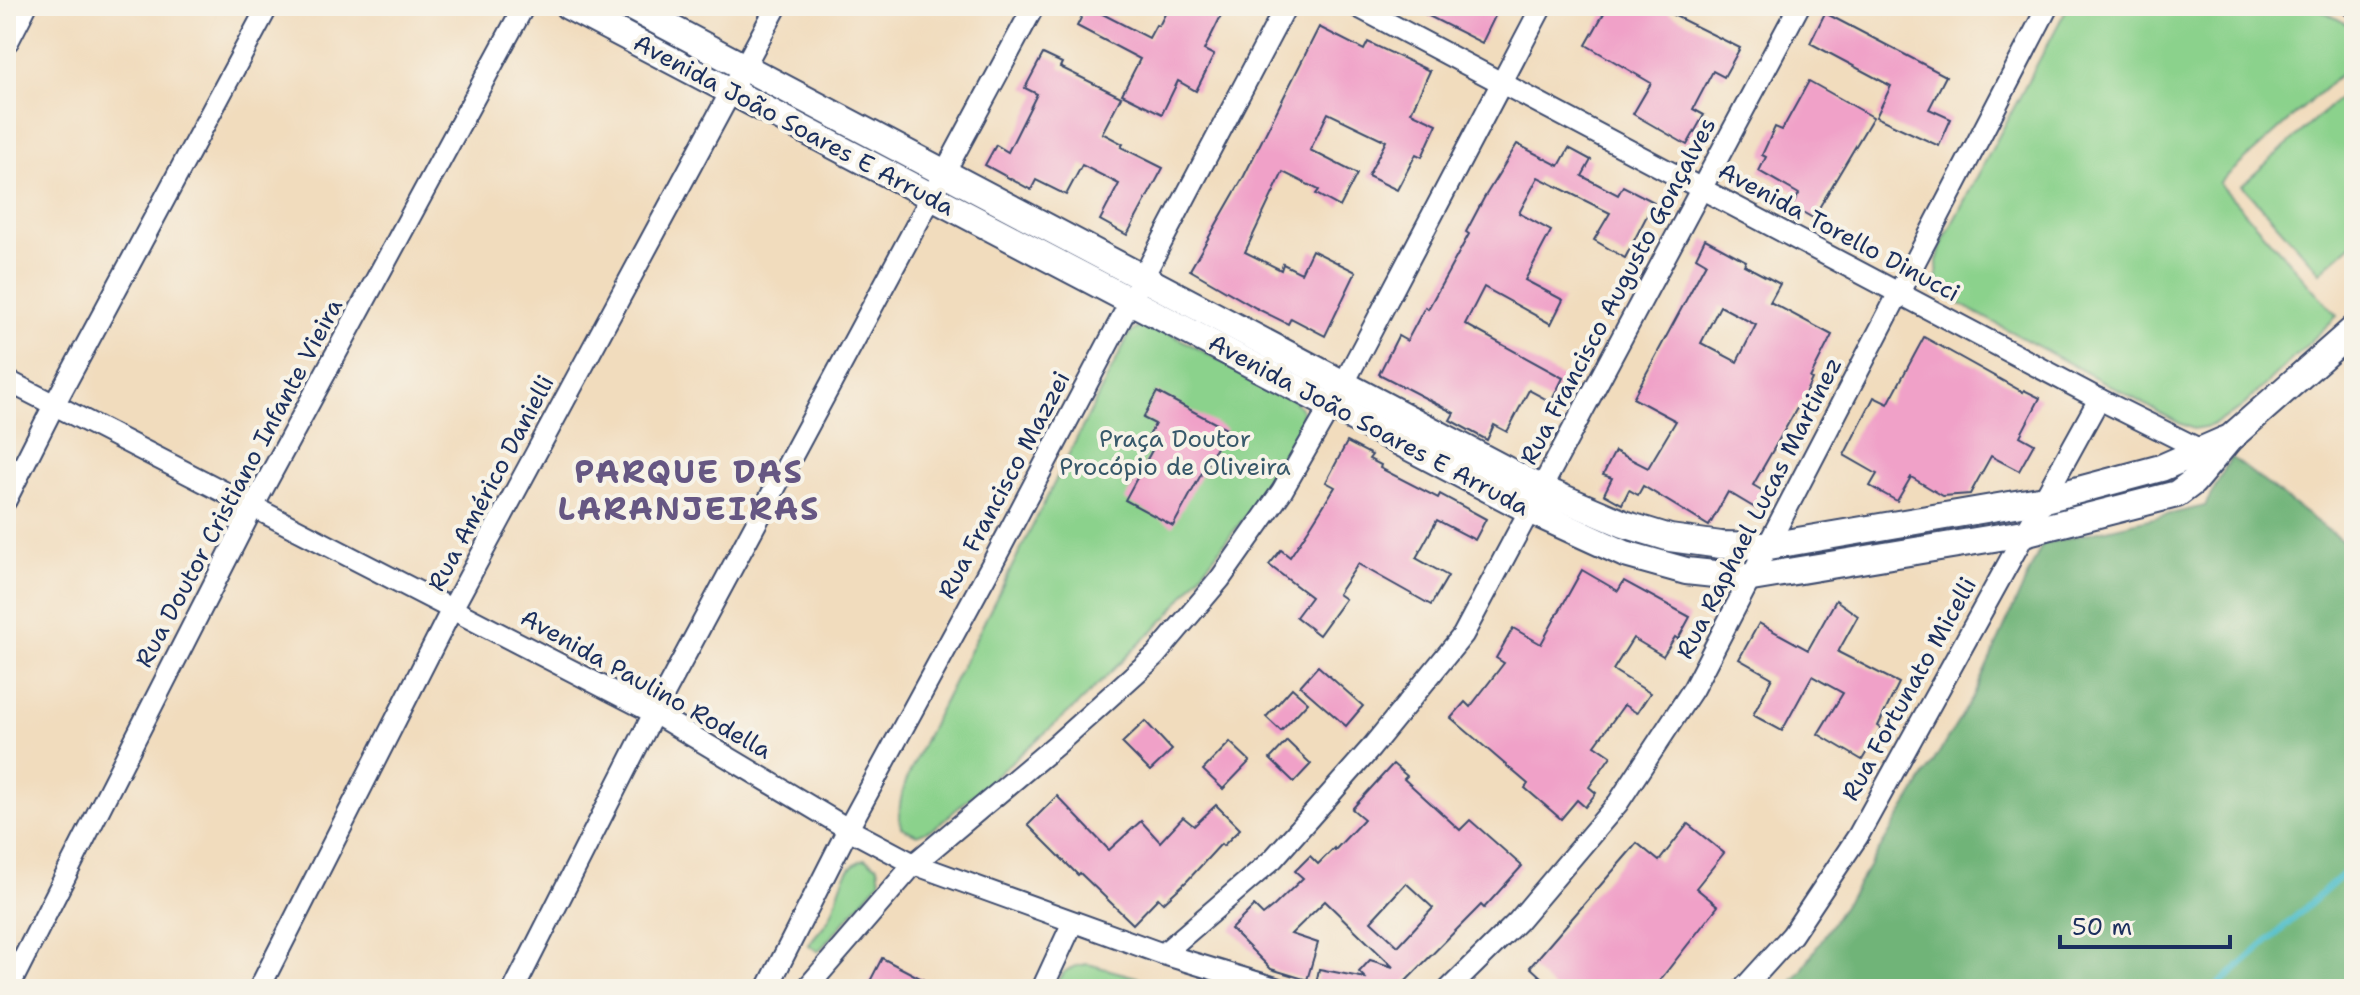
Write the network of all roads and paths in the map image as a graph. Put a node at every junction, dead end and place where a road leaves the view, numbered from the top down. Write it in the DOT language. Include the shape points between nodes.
graph roads {
  1 [pos="23,6"];
  2 [pos="268,6"];
  3 [pos="524,6"];
  4 [pos="568,6"];
  5 [pos="629,6"];
  6 [pos="777,6"];
  7 [pos="1034,6"];
  8 [pos="1286,6"];
  9 [pos="1356,6"];
  10 [pos="1542,6"];
  11 [pos="1799,6"];
  12 [pos="2048,6"];
  13 [pos="6,39"];
  14 [pos="744,66"];
  15 [pos="1502,82"];
  16 [pos="731,92"];
  17 [pos="946,175"];
  18 [pos="1702,189"];
  19 [pos="933,198"];
  20 [pos="1136,289"];
  21 [pos="1900,292"];
  22 [pos="2354,329"];
  23 [pos="6,380"];
  24 [pos="1338,395"];
  25 [pos="2099,399"];
  26 [pos="54,405"];
  27 [pos="2215,448"];
  28 [pos="2045,499"];
  29 [pos="6,500"];
  30 [pos="1536,500"];
  31 [pos="253,507"];
  32 [pos="2024,533"];
  33 [pos="1769,546"];
  34 [pos="1752,578"];
  35 [pos="453,607"];
  36 [pos="654,713"];
  37 [pos="848,829"];
  38 [pos="914,864"];
  39 [pos="1073,922"];
  40 [pos="1163,954"];
  41 [pos="8,989"];
  42 [pos="259,989"];
  43 [pos="514,989"];
  44 [pos="767,989"];
  45 [pos="806,989"];
  46 [pos="1042,989"];
  47 [pos="1279,989"];
  48 [pos="1449,989"];
  49 [pos="1743,989"];
  1 -- 13 [label="street"];
  2 -- 26 [label="street"];
  3 -- 31 [label="street, Rua Doutor Cristiano Infante Vieira"];
  4 -- 16 [label="street, Avenida João Soares E Arruda"];
  5 -- 14 [label="street, Avenida João Soares E Arruda"];
  6 -- 14 [label="street, Rua Américo Danielli"];
  7 -- 17 [label="street"];
  8 -- 20 [label="street, Rua Francisco Mazzei"];
  9 -- 15 [label="street, Avenida Torello Dinucci"];
  10 -- 15 [label="street"];
  11 -- 18 [label="street, Rua Francisco Augusto Gonçalves"];
  12 -- 21 [label="street, Rua Raphael Lucas Martinez"];
  14 -- 16 [label="street, Rua Américo Danielli"];
  14 -- 17 [label="street, Avenida João Soares E Arruda"];
  15 -- 18 [label="street, Avenida Torello Dinucci"];
  15 -- 24 [label="street"];
  16 -- 19 [label="street, Avenida João Soares E Arruda"];
  16 -- 35 [label="street, Rua Américo Danielli"];
  17 -- 19 [label="street"];
  17 -- 20 [label="street, Avenida João Soares E Arruda"];
  18 -- 21 [label="street, Avenida Torello Dinucci"];
  18 -- 30 [label="street, Rua Francisco Augusto Gonçalves"];
  19 -- 20 [label="street, Avenida João Soares E Arruda"];
  19 -- 36 [label="street"];
  20 -- 24 [label="street, Avenida João Soares E Arruda"];
  20 -- 37 [label="street, Rua Francisco Mazzei"];
  21 -- 25 [label="street, Avenida Torello Dinucci"];
  21 -- 33 [label="street, Rua Raphael Lucas Martinez"];
  22 -- 27 [label="street"];
  23 -- 26 [label="street, Avenida Paulino Rodella"];
  24 -- 30 [label="street, Avenida João Soares E Arruda"];
  24 -- 38 [label="street" via="1282,491 1220,579 1155,656"];
  25 -- 27 [label="street, Avenida Torello Dinucci"];
  25 -- 28 [label="street, Rua Fortunato Micelli"];
  26 -- 29 [label="street"];
  26 -- 31 [label="street, Avenida Paulino Rodella"];
  27 -- 28 [label="street, Avenida João Soares E Arruda"];
  27 -- 32 [label="street, Avenida João Soares E Arruda" via="2193,482 2177,494"];
  28 -- 32 [label="street, Rua Fortunato Micelli"];
  28 -- 33 [label="street, Avenida João Soares E Arruda"];
  30 -- 33 [label="street, Avenida João Soares E Arruda" via="1670,538"];
  30 -- 34 [label="street, Avenida João Soares E Arruda" via="1625,554 1686,571"];
  30 -- 40 [label="street, Rua Francisco Augusto Gonçalves" via="1463,635 1371,748 1273,859"];
  31 -- 35 [label="street, Avenida Paulino Rodella"];
  31 -- 41 [label="street, Rua Doutor Cristiano Infante Vieira"];
  32 -- 34 [label="street, Avenida João Soares E Arruda"];
  32 -- 49 [label="street, Rua Fortunato Micelli" via="1858,836 1792,935"];
  33 -- 34 [label="street, Rua Raphael Lucas Martinez"];
  34 -- 48 [label="street, Rua Raphael Lucas Martinez" via="1693,689 1618,803 1518,921"];
  35 -- 36 [label="street, Avenida Paulino Rodella"];
  35 -- 42 [label="street, Rua Américo Danielli"];
  36 -- 37 [label="street, Avenida Paulino Rodella"];
  36 -- 43 [label="street"];
  37 -- 38 [label="street, Avenida Paulino Rodella"];
  37 -- 44 [label="street, Rua Francisco Mazzei"];
  38 -- 39 [label="street, Avenida Paulino Rodella"];
  38 -- 45 [label="street"];
  39 -- 40 [label="street, Avenida Paulino Rodella"];
  39 -- 46 [label="street"];
  40 -- 47 [label="street, Avenida Paulino Rodella"];
}
